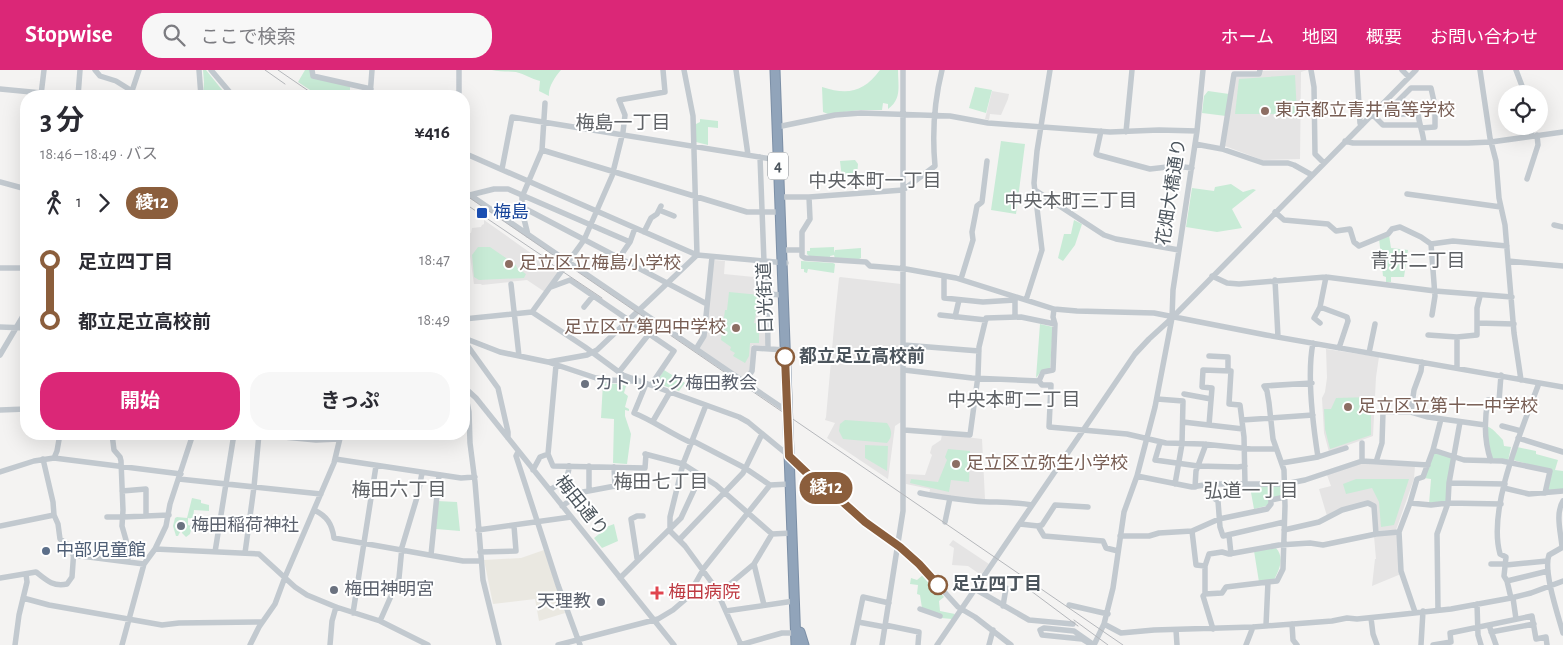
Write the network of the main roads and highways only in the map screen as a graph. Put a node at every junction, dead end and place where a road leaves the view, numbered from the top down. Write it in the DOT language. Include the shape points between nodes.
graph roads {
  1 [pos="775,70"];
  2 [pos="780,70"];
  3 [pos="779,127"];
  4 [pos="784,263"];
  5 [pos="792,458"];
  6 [pos="796,629"];
  7 [pos="794,645"];
  8 [pos="802,645"];
  1 -- 3 [label="highway, 日光街道 / 4"];
  2 -- 3 [label="highway, 日光街道 / 4"];
  3 -- 4 [label="highway, 日光街道 / 4" via="779,212"];
  3 -- 4 [label="highway, 日光街道 / 4"];
  4 -- 5 [label="highway, 日光街道 / 4"];
  4 -- 5 [label="highway, 日光街道 / 4" via="787,411"];
  5 -- 6 [label="highway, 日光街道 / 4"];
  5 -- 6 [label="highway, 日光街道 / 4" via="790,484"];
  6 -- 7 [label="highway, 日光街道 / 4"];
  6 -- 8 [label="highway, 4"];
}
